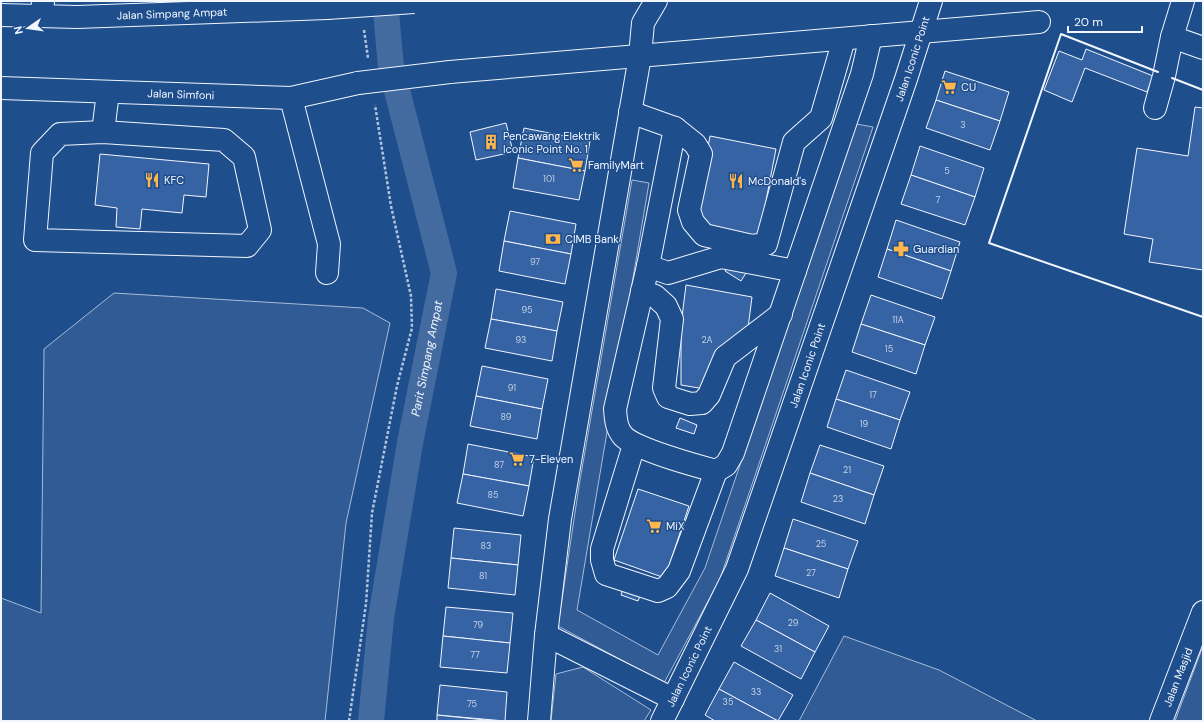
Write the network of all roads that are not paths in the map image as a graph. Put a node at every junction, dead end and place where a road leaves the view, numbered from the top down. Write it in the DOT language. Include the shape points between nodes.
graph roads {
  1 [pos="417,1"];
  2 [pos="656,1"];
  3 [pos="931,1"];
  4 [pos="1183,1"];
  5 [pos="43,9"];
  6 [pos="1,16"];
  7 [pos="1040,22"];
  8 [pos="921,32"];
  9 [pos="871,36"];
  10 [pos="1172,37"];
  11 [pos="844,39"];
  12 [pos="1203,48"];
  13 [pos="640,56"];
  14 [pos="1,88"];
  15 [pos="108,92"];
  16 [pos="291,98"];
  17 [pos="1155,108"];
  18 [pos="630,112"];
  19 [pos="675,128"];
  20 [pos="103,132"];
  21 [pos="648,266"];
  22 [pos="795,271"];
  23 [pos="327,273"];
  24 [pos="642,291"];
  25 [pos="781,314"];
  26 [pos="634,445"];
  27 [pos="716,471"];
  28 [pos="1203,612"];
  29 [pos="546,635"];
  30 [pos="673,700"];
  31 [pos="539,721"];
  32 [pos="662,721"];
  33 [pos="1161,721"];
  1 -- 5 [label="main road, Jalan Simpang Ampat, bridge" via="327,8 77,17"];
  2 -- 13 [label="main road" via="643,23"];
  3 -- 8 [label="main road, Jalan Iconic Point"];
  4 -- 10 [label="main road"];
  5 -- 6 [label="main road, Jalan Simpang Ampat"];
  7 -- 8 [label="main road, Jalan Simfoni"];
  8 -- 9 [label="main road, Jalan Simfoni"];
  8 -- 30 [label="main road, Jalan Iconic Point" via="738,569"];
  9 -- 11 [label="main road, Jalan Simfoni"];
  9 -- 22 [label="main road" via="862,74"];
  10 -- 12 [label="main road"];
  10 -- 17 [label="main road"];
  11 -- 13 [label="main road, Jalan Simfoni"];
  11 -- 19 [label="main road" via="821,118 794,142 766,244 752,246 704,235 693,222 689,210 701,154 695,144"];
  13 -- 16 [label="main road, Jalan Simfoni, bridge" via="450,72 358,83"];
  13 -- 18 [label="main road"];
  14 -- 15 [label="main road, Jalan Simfoni"];
  15 -- 16 [label="main road, Jalan Simfoni"];
  15 -- 20 [label="main road"];
  16 -- 23 [label="main road" via="329,244"];
  18 -- 19 [label="main road"];
  18 -- 29 [label="main road" via="560,519"];
  19 -- 21 [label="main road"];
  20 -- 20 [label="main road" via="224,140 244,157 260,230 247,246 35,240 42,153 60,134"];
  21 -- 22 [label="main road" via="668,273 721,257"];
  21 -- 24 [label="main road"];
  22 -- 25 [label="main road"];
  24 -- 25 [label="main road" via="655,296 666,306 672,319 664,388 668,397 690,404 702,403 710,395 725,357"];
  24 -- 26 [label="main road" via="615,409 616,425 623,436"];
  25 -- 27 [label="main road" via="733,453 726,465"];
  26 -- 27 [label="main road"];
  26 -- 27 [label="main road" via="602,549 602,560 606,574 658,591 667,587 679,571"];
  28 -- 33 [label="main road, Jalan Masjid"];
  29 -- 30 [label="main road"];
  29 -- 31 [label="main road"];
  30 -- 32 [label="main road, Jalan Iconic Point"];
}
